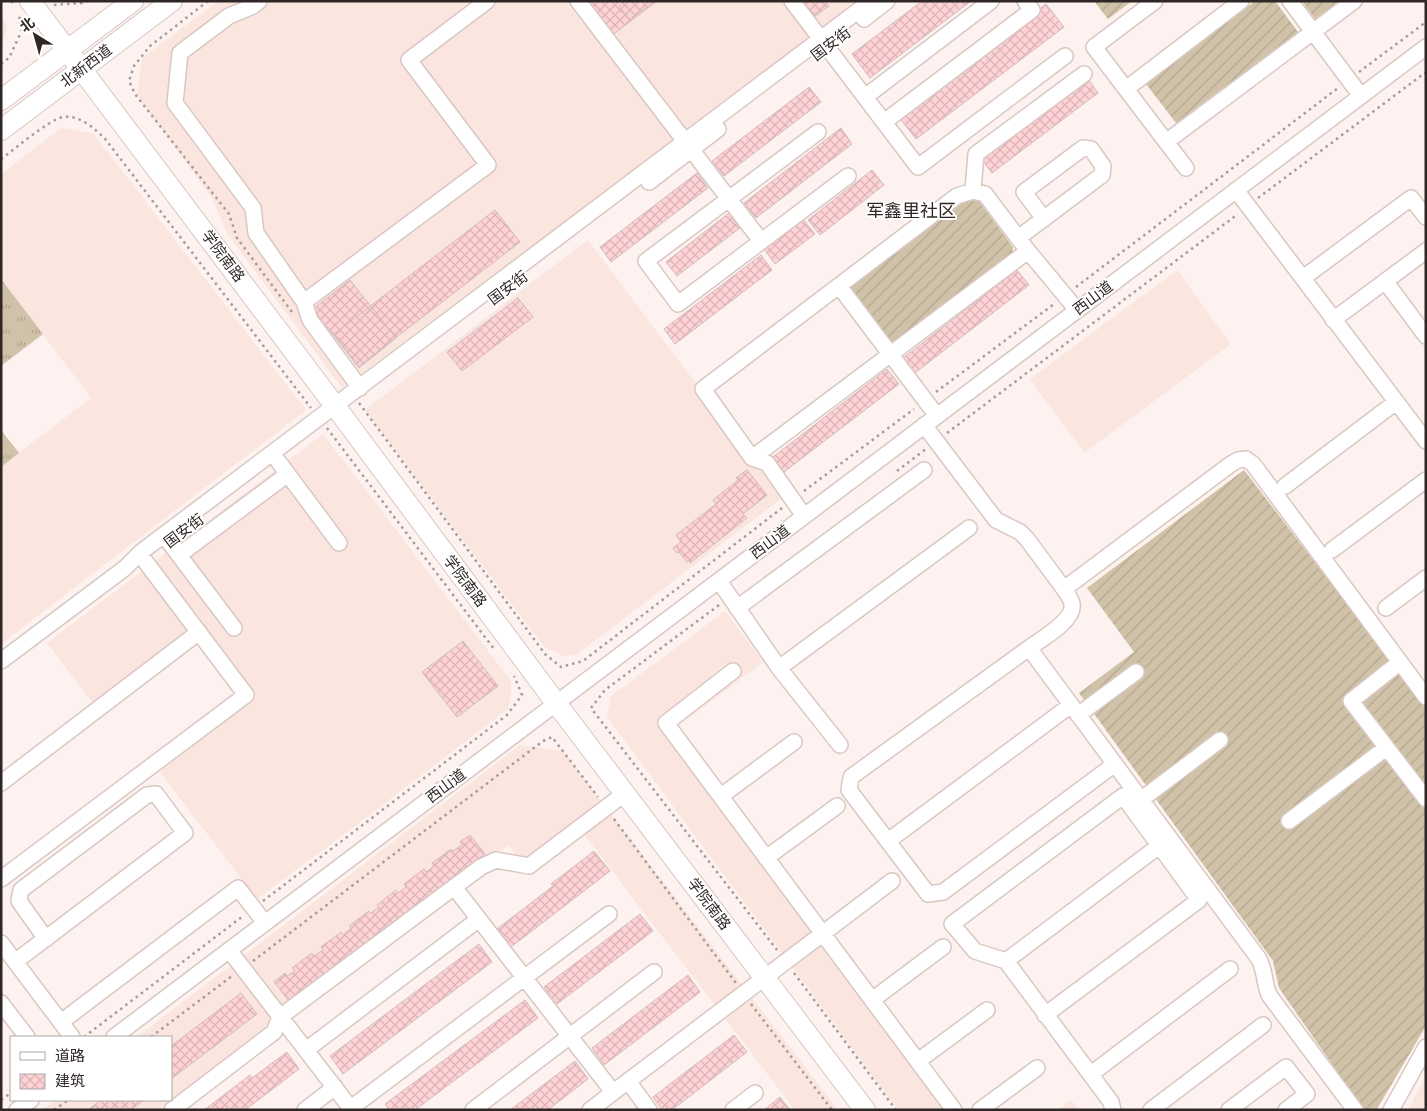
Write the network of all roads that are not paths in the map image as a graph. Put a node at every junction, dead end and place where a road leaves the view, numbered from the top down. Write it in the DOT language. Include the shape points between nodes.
graph roads {
  1 [pos="30,1"];
  2 [pos="133,1"];
  3 [pos="172,1"];
  4 [pos="259,1"];
  5 [pos="487,1"];
  6 [pos="578,1"];
  7 [pos="792,1"];
  8 [pos="872,1"];
  9 [pos="887,1"];
  10 [pos="991,1"];
  11 [pos="1026,1"];
  12 [pos="1155,1"];
  13 [pos="1241,1"];
  14 [pos="1290,1"];
  15 [pos="1354,1"];
  16 [pos="1313,32"];
  17 [pos="824,43"];
  18 [pos="1426,47"];
  19 [pos="68,50"];
  20 [pos="1065,56"];
  21 [pos="82,70"];
  22 [pos="1084,74"];
  23 [pos="1126,89"];
  24 [pos="1361,96"];
  25 [pos="865,97"];
  26 [pos="1,100"];
  27 [pos="884,122"];
  28 [pos="1,130"];
  29 [pos="818,132"];
  30 [pos="1166,142"];
  31 [pos="688,146"];
  32 [pos="1186,168"];
  33 [pos="848,176"];
  34 [pos="1236,190"];
  35 [pos="973,191"];
  36 [pos="729,199"];
  37 [pos="1426,217"];
  38 [pos="1044,219"];
  39 [pos="1018,238"];
  40 [pos="761,241"];
  41 [pos="1028,251"];
  42 [pos="1426,251"];
  43 [pos="1303,278"];
  44 [pos="1385,281"];
  45 [pos="839,286"];
  46 [pos="304,302"];
  47 [pos="1077,310"];
  48 [pos="1333,320"];
  49 [pos="1426,336"];
  50 [pos="890,354"];
  51 [pos="360,388"];
  52 [pos="1396,402"];
  53 [pos="330,416"];
  54 [pos="931,421"];
  55 [pos="1426,441"];
  56 [pos="752,458"];
  57 [pos="278,461"];
  58 [pos="924,470"];
  59 [pos="288,474"];
  60 [pos="1426,480"];
  61 [pos="1285,486"];
  62 [pos="804,516"];
  63 [pos="968,528"];
  64 [pos="169,542"];
  65 [pos="339,543"];
  66 [pos="1332,550"];
  67 [pos="179,555"];
  68 [pos="145,561"];
  69 [pos="125,568"];
  70 [pos="1426,578"];
  71 [pos="719,580"];
  72 [pos="1064,589"];
  73 [pos="734,602"];
  74 [pos="1386,608"];
  75 [pos="234,628"];
  76 [pos="199,632"];
  77 [pos="1029,648"];
  78 [pos="1,661"];
  79 [pos="1399,663"];
  80 [pos="779,668"];
  81 [pos="733,671"];
  82 [pos="1136,672"];
  83 [pos="1426,697"];
  84 [pos="556,703"];
  85 [pos="1075,710"];
  86 [pos="1220,740"];
  87 [pos="794,742"];
  88 [pos="840,745"];
  89 [pos="1386,748"];
  90 [pos="1115,764"];
  91 [pos="1,783"];
  92 [pos="624,794"];
  93 [pos="720,796"];
  94 [pos="1142,799"];
  95 [pos="1426,799"];
  96 [pos="837,806"];
  97 [pos="1289,821"];
  98 [pos="888,842"];
  99 [pos="1159,846"];
  100 [pos="766,858"];
  101 [pos="1,879"];
  102 [pos="892,881"];
  103 [pos="454,887"];
  104 [pos="609,914"];
  105 [pos="479,919"];
  106 [pos="265,923"];
  107 [pos="822,934"];
  108 [pos="46,939"];
  109 [pos="1,942"];
  110 [pos="943,947"];
  111 [pos="229,950"];
  112 [pos="1006,961"];
  113 [pos="16,962"];
  114 [pos="1230,970"];
  115 [pos="654,972"];
  116 [pos="524,978"];
  117 [pos="764,978"];
  118 [pos="872,1000"];
  119 [pos="1,1002"];
  120 [pos="987,1010"];
  121 [pos="1046,1015"];
  122 [pos="280,1017"];
  123 [pos="61,1022"];
  124 [pos="1263,1025"];
  125 [pos="26,1036"];
  126 [pos="71,1036"];
  127 [pos="115,1036"];
  128 [pos="570,1036"];
  129 [pos="1426,1047"];
  130 [pos="306,1050"];
  131 [pos="918,1061"];
  132 [pos="1037,1068"];
  133 [pos="1091,1074"];
  134 [pos="628,1081"];
  135 [pos="334,1087"];
  136 [pos="613,1092"];
  137 [pos="755,1093"];
  138 [pos="30,1101"];
  139 [pos="351,1109"];
  140 [pos="18,1110"];
  141 [pos="172,1110"];
  142 [pos="305,1110"];
  143 [pos="473,1110"];
  144 [pos="590,1110"];
  145 [pos="649,1110"];
  146 [pos="733,1110"];
  147 [pos="864,1110"];
  148 [pos="954,1110"];
  149 [pos="980,1110"];
  150 [pos="1113,1110"];
  151 [pos="1151,1110"];
  152 [pos="1229,1110"];
  153 [pos="1286,1110"];
  154 [pos="1355,1110"];
  155 [pos="1391,1110"];
  1 -- 19 [label="main road, 学院南路"];
  2 -- 19 [label="main road, 北新西道"];
  3 -- 21 [label="main road, 北新西道"];
  4 -- 46 [label="street" via="229,16 180,53 175,104 253,208 256,233"];
  5 -- 46 [label="street" via="409,60 488,165"];
  6 -- 31 [label="street"];
  7 -- 17 [label="street"];
  8 -- 17 [label="street, 国安街"];
  9 -- 17 [label="street, 国安街"];
  10 -- 25 [label="street"];
  11 -- 27 [label="street" via="1032,10"];
  12 -- 23 [label="street" via="1094,47"];
  13 -- 23 [label="street"];
  14 -- 16 [label="street"];
  15 -- 16 [label="street"];
  16 -- 24 [label="street"];
  16 -- 30 [label="street"];
  17 -- 25 [label="street"];
  17 -- 31 [label="street, 国安街"];
  18 -- 24 [label="street, 西山道"];
  19 -- 21 [label="main road, 学院南路"];
  19 -- 26 [label="main road, 北新西道"];
  20 -- 27 [label="street" via="918,167"];
  21 -- 28 [label="main road, 北新西道"];
  21 -- 53 [label="main road, 学院南路"];
  22 -- 35 [label="street" via="976,154"];
  23 -- 30 [label="street"];
  24 -- 34 [label="street, 西山道"];
  25 -- 27 [label="street"];
  29 -- 36 [label="street"];
  30 -- 32 [label="street"];
  31 -- 36 [label="street"];
  31 -- 51 [label="street, 国安街"];
  31 -- 53 [label="street, 国安街"];
  33 -- 40 [label="street"];
  34 -- 43 [label="street"];
  34 -- 47 [label="street, 西山道"];
  35 -- 39 [label="street" via="985,194"];
  35 -- 45 [label="street" via="957,196"];
  36 -- 40 [label="street"];
  36 -- 40 [label="street" via="646,262 678,304"];
  37 -- 43 [label="street" via="1411,198"];
  38 -- 38 [label="street" via="1102,175 1103,166 1091,149 1083,148 1024,192"];
  38 -- 39 [label="street"];
  39 -- 41 [label="street"];
  41 -- 47 [label="street"];
  41 -- 50 [label="street"];
  42 -- 44 [label="street"];
  43 -- 48 [label="street"];
  44 -- 48 [label="street"];
  44 -- 49 [label="street"];
  45 -- 50 [label="street"];
  45 -- 56 [label="street" via="702,389"];
  46 -- 51 [label="street" via="310,320"];
  47 -- 54 [label="street, 西山道"];
  48 -- 52 [label="street"];
  50 -- 54 [label="street" via="924,401"];
  50 -- 56 [label="street"];
  51 -- 53 [label="street, 国安街"];
  52 -- 55 [label="street"];
  52 -- 61 [label="street"];
  53 -- 57 [label="street, 国安街"];
  53 -- 69 [label="street, 国安街" via="141,552"];
  53 -- 84 [label="main road, 学院南路"];
  54 -- 62 [label="street, 西山道"];
  54 -- 72 [label="street" via="936,441 996,520 1027,539"];
  56 -- 62 [label="street" via="767,463"];
  57 -- 59 [label="street"];
  57 -- 64 [label="street, 国安街"];
  58 -- 73 [label="street"];
  59 -- 65 [label="street"];
  59 -- 67 [label="street"];
  60 -- 66 [label="street"];
  62 -- 71 [label="street, 西山道"];
  63 -- 80 [label="street"];
  64 -- 67 [label="street"];
  64 -- 68 [label="street, 国安街"];
  67 -- 75 [label="street"];
  68 -- 69 [label="street, 国安街"];
  68 -- 76 [label="street"];
  69 -- 78 [label="street, 国安街"];
  70 -- 74 [label="street"];
  71 -- 73 [label="street"];
  71 -- 84 [label="street, 西山道"];
  72 -- 77 [label="street" via="1073,605 1071,614"];
  72 -- 79 [label="street" via="1231,464 1246,459 1253,464"];
  73 -- 80 [label="street"];
  76 -- 91 [label="street"];
  76 -- 101 [label="street" via="246,695"];
  77 -- 85 [label="street"];
  77 -- 98 [label="street" via="851,777 849,790"];
  79 -- 83 [label="street"];
  79 -- 89 [label="street" via="1350,701"];
  80 -- 88 [label="street"];
  81 -- 93 [label="street" via="666,722"];
  82 -- 85 [label="street"];
  84 -- 92 [label="main road, 学院南路"];
  84 -- 106 [label="street, 西山道"];
  85 -- 90 [label="street"];
  85 -- 98 [label="street"];
  86 -- 94 [label="street"];
  87 -- 93 [label="street"];
  89 -- 95 [label="street"];
  89 -- 97 [label="street"];
  90 -- 94 [label="street"];
  90 -- 98 [label="street" via="942,892 928,894"];
  92 -- 103 [label="street" via="529,866 496,860"];
  92 -- 117 [label="main road, 学院南路"];
  93 -- 100 [label="street"];
  94 -- 154 [label="street" via="1259,959 1269,995"];
  96 -- 100 [label="street"];
  99 -- 112 [label="street"];
  99 -- 112 [label="street" via="1123,796 952,924 975,951"];
  99 -- 121 [label="street" via="1199,900"];
  100 -- 107 [label="street"];
  102 -- 107 [label="street"];
  103 -- 105 [label="street"];
  103 -- 122 [label="street"];
  104 -- 116 [label="street"];
  105 -- 116 [label="street"];
  105 -- 130 [label="street"];
  106 -- 111 [label="street, 西山道"];
  106 -- 123 [label="street" via="238,888"];
  107 -- 117 [label="street"];
  107 -- 118 [label="street"];
  108 -- 108 [label="street" via="19,901 21,890 147,795 156,794 185,833"];
  108 -- 113 [label="street"];
  109 -- 113 [label="street"];
  110 -- 118 [label="street"];
  111 -- 122 [label="street"];
  111 -- 127 [label="street, 西山道"];
  112 -- 121 [label="street"];
  113 -- 123 [label="street"];
  114 -- 133 [label="street"];
  115 -- 128 [label="street"];
  116 -- 128 [label="street"];
  116 -- 139 [label="street"];
  117 -- 134 [label="street"];
  117 -- 147 [label="main road, 学院南路"];
  118 -- 131 [label="street"];
  119 -- 125 [label="street"];
  120 -- 131 [label="street"];
  121 -- 133 [label="street"];
  122 -- 130 [label="street"];
  122 -- 141 [label="street" via="274,1032"];
  123 -- 126 [label="street"];
  124 -- 151 [label="street"];
  128 -- 136 [label="street"];
  128 -- 143 [label="street"];
  129 -- 155 [label="street"];
  130 -- 135 [label="street"];
  131 -- 148 [label="street"];
  132 -- 149 [label="street"];
  133 -- 150 [label="street"];
  134 -- 136 [label="street"];
  134 -- 145 [label="street"];
  135 -- 139 [label="street"];
  135 -- 142 [label="street"];
  136 -- 144 [label="street"];
  137 -- 146 [label="street"];
  138 -- 140 [label="street"];
  152 -- 153 [label="street" via="1286,1067 1307,1094"];
}
